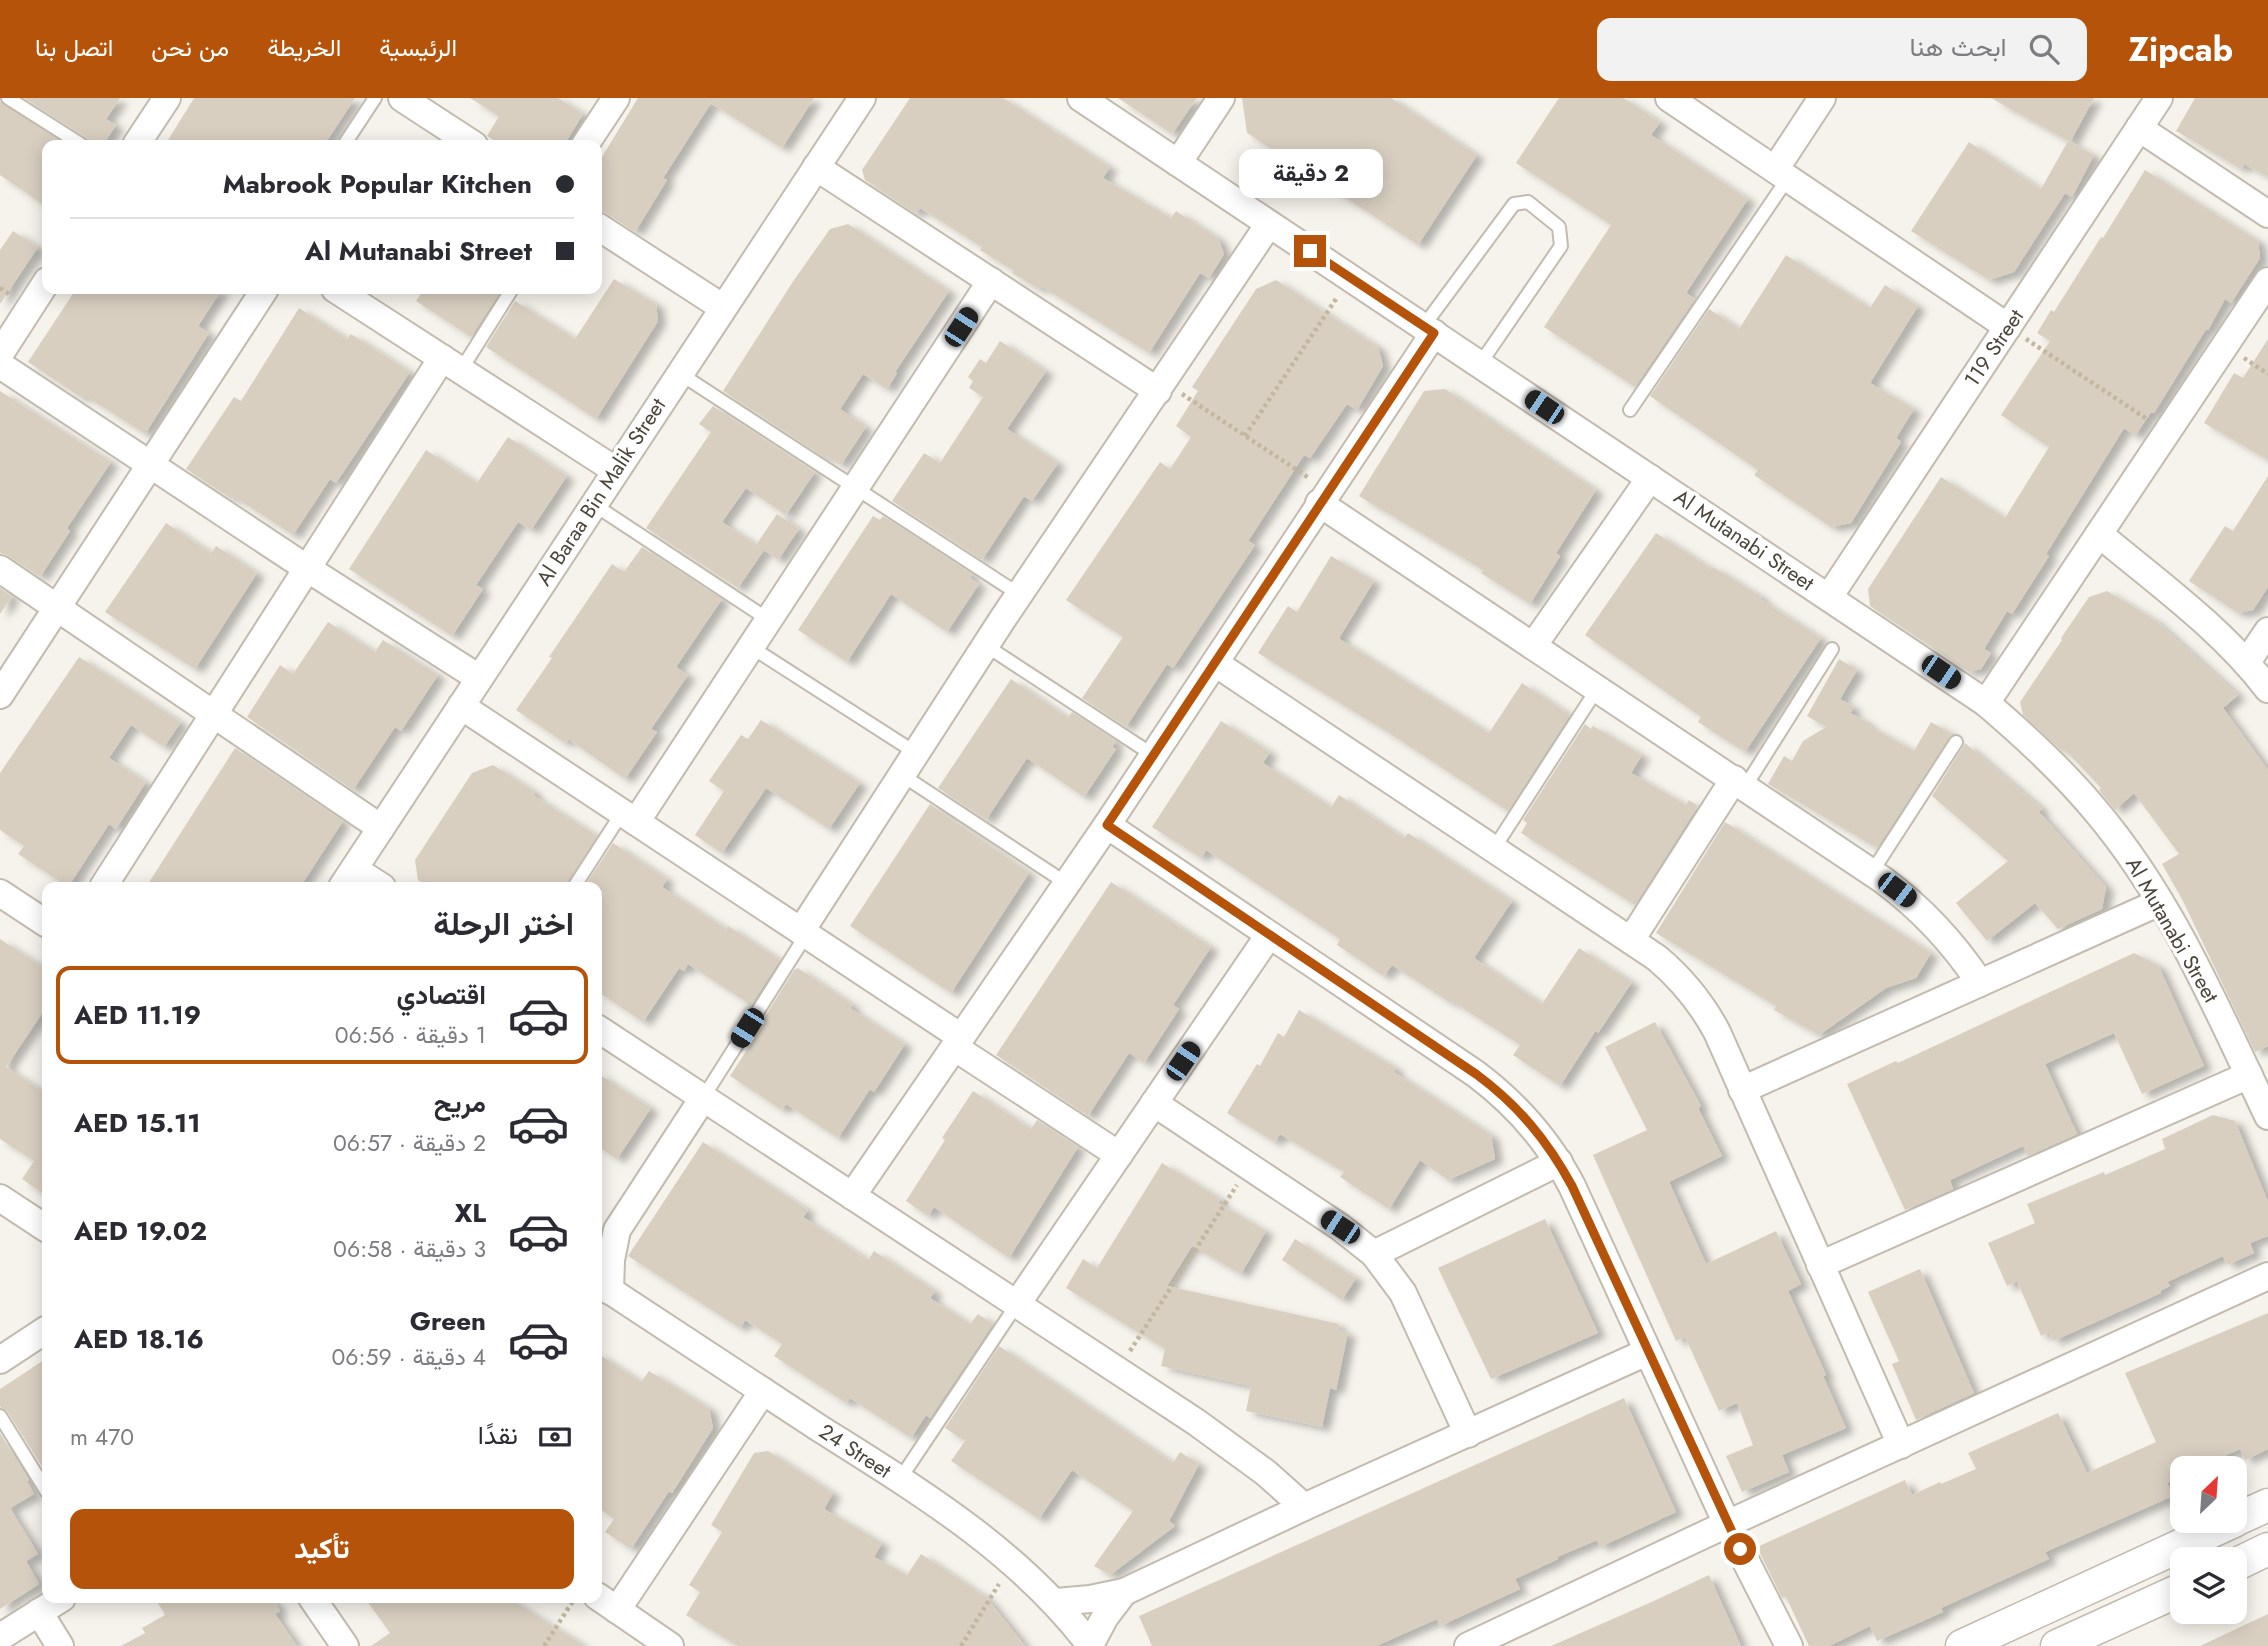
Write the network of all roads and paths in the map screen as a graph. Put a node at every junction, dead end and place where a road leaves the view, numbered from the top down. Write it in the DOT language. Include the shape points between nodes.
graph roads {
  1 [pos="8,98"];
  2 [pos="167,98"];
  3 [pos="375,98"];
  4 [pos="402,98"];
  5 [pos="616,98"];
  6 [pos="1081,98"];
  7 [pos="1221,98"];
  8 [pos="1669,98"];
  9 [pos="1822,98"];
  10 [pos="2159,98"];
  11 [pos="857,100"];
  12 [pos="2138,128"];
  13 [pos="74,140"];
  14 [pos="139,140"];
  15 [pos="347,140"];
  16 [pos="466,140"];
  17 [pos="588,140"];
  18 [pos="1178,163"];
  19 [pos="816,167"];
  20 [pos="1782,173"];
  21 [pos="2268,214"];
  22 [pos="1269,224"];
  23 [pos="602,229"];
  24 [pos="1350,278"];
  25 [pos="991,281"];
  26 [pos="2268,281"];
  27 [pos="42,289"];
  28 [pos="262,294"];
  29 [pos="343,294"];
  30 [pos="508,294"];
  31 [pos="722,307"];
  32 [pos="2008,327"];
  33 [pos="1428,330"];
  34 [pos="0,354"];
  35 [pos="451,364"];
  36 [pos="1480,364"];
  37 [pos="0,365"];
  38 [pos="679,373"];
  39 [pos="1161,387"];
  40 [pos="1630,410"];
  41 [pos="2167,432"];
  42 [pos="1245,436"];
  43 [pos="151,466"];
  44 [pos="615,470"];
  45 [pos="1650,478"];
  46 [pos="855,488"];
  47 [pos="1323,497"];
  48 [pos="593,504"];
  49 [pos="2099,534"];
  50 [pos="0,569"];
  51 [pos="308,569"];
  52 [pos="1020,594"];
  53 [pos="1829,597"];
  54 [pos="57,609"];
  55 [pos="769,620"];
  56 [pos="2268,631"];
  57 [pos="985,645"];
  58 [pos="1533,646"];
  59 [pos="751,647"];
  60 [pos="1832,649"];
  61 [pos="2247,662"];
  62 [pos="1215,663"];
  63 [pos="479,678"];
  64 [pos="1597,689"];
  65 [pos="2268,689"];
  66 [pos="0,695"];
  67 [pos="1986,703"];
  68 [pos="461,706"];
  69 [pos="214,715"];
  70 [pos="1956,742"];
  71 [pos="916,753"];
  72 [pos="1153,755"];
  73 [pos="902,775"];
  74 [pos="1740,783"];
  75 [pos="629,817"];
  76 [pos="1107,825"];
  77 [pos="381,828"];
  78 [pos="1493,850"];
  79 [pos="1872,872"];
  80 [pos="348,878"];
  81 [pos="106,882"];
  82 [pos="578,882"];
  83 [pos="1066,883"];
  84 [pos="0,893"];
  85 [pos="2160,902"];
  86 [pos="42,921"];
  87 [pos="804,933"];
  88 [pos="1269,935"];
  89 [pos="1631,940"];
  90 [pos="1980,983"];
  91 [pos="602,1031"];
  92 [pos="958,1042"];
  93 [pos="2249,1075"];
  94 [pos="1742,1090"];
  95 [pos="703,1098"];
  96 [pos="1154,1103"];
  97 [pos="2268,1116"];
  98 [pos="1119,1155"];
  99 [pos="1559,1162"];
  100 [pos="1249,1167"];
  101 [pos="852,1196"];
  102 [pos="0,1198"];
  103 [pos="42,1226"];
  104 [pos="607,1236"];
  105 [pos="1374,1254"];
  106 [pos="1821,1265"];
  107 [pos="2268,1276"];
  108 [pos="604,1287"];
  109 [pos="1017,1304"];
  110 [pos="42,1332"];
  111 [pos="1647,1352"];
  112 [pos="0,1360"];
  113 [pos="1118,1370"];
  114 [pos="763,1391"];
  115 [pos="0,1416"];
  116 [pos="1468,1434"];
  117 [pos="1901,1445"];
  118 [pos="900,1479"];
  119 [pos="42,1484"];
  120 [pos="2268,1505"];
  121 [pos="1304,1507"];
  122 [pos="2247,1514"];
  123 [pos="1727,1524"];
  124 [pos="2206,1533"];
  125 [pos="2267,1553"];
  126 [pos="2247,1560"];
  127 [pos="1013,1561"];
  128 [pos="1124,1592"];
  129 [pos="2170,1594"];
  130 [pos="1056,1602"];
  131 [pos="54,1603"];
  132 [pos="315,1603"];
  133 [pos="572,1603"];
  134 [pos="607,1603"];
  135 [pos="39,1612"];
  136 [pos="0,1637"];
  137 [pos="1091,1645"];
  138 [pos="60,1646"];
  139 [pos="345,1646"];
  140 [pos="544,1646"];
  141 [pos="670,1646"];
  142 [pos="961,1646"];
  143 [pos="1468,1646"];
  144 [pos="1790,1646"];
  145 [pos="1962,1646"];
  146 [pos="2057,1646"];
  1 -- 13 [label="lane"];
  2 -- 14 [label="street"];
  3 -- 15 [label="lane"];
  4 -- 16 [label="street"];
  5 -- 17 [label="street"];
  6 -- 18 [label="street, Al Mutanabi Street"];
  7 -- 18 [label="street"];
  8 -- 20 [label="street"];
  9 -- 20 [label="street"];
  10 -- 12 [label="street, 119 Street"];
  11 -- 19 [label="street, Al Baraa Bin Malik Street"];
  12 -- 21 [label="street"];
  12 -- 32 [label="street, 119 Street"];
  18 -- 22 [label="street, Al Mutanabi Street"];
  19 -- 25 [label="street"];
  19 -- 31 [label="street, Al Baraa Bin Malik Street"];
  20 -- 32 [label="street"];
  20 -- 40 [label="lane"];
  22 -- 24 [label="street, Al Mutanabi Street"];
  22 -- 39 [label="street"];
  23 -- 31 [label="street"];
  24 -- 33 [label="street, Al Mutanabi Street"];
  24 -- 42 [label="path"];
  25 -- 39 [label="street"];
  25 -- 46 [label="street"];
  26 -- 41 [label="street"];
  27 -- 34 [label="street"];
  28 -- 43 [label="street"];
  29 -- 35 [label="street"];
  30 -- 35 [label="lane"];
  31 -- 38 [label="street, Al Baraa Bin Malik Street"];
  32 -- 41 [label="path"];
  32 -- 53 [label="street, 119 Street"];
  33 -- 36 [label="street, Al Mutanabi Street"];
  33 -- 36 [label="lane" via="1514,204 1528,202 1559,227 1561,246"];
  33 -- 47 [label="street"];
  35 -- 44 [label="street"];
  35 -- 51 [label="street"];
  36 -- 45 [label="street, Al Mutanabi Street"];
  37 -- 43 [label="street"];
  38 -- 44 [label="street, Al Baraa Bin Malik Street"];
  38 -- 46 [label="lane"];
  39 -- 42 [label="path"];
  39 -- 52 [label="street"];
  41 -- 49 [label="street"];
  42 -- 47 [label="path"];
  43 -- 51 [label="street"];
  43 -- 54 [label="street"];
  44 -- 48 [label="street, Al Baraa Bin Malik Street"];
  45 -- 53 [label="street, Al Mutanabi Street"];
  45 -- 58 [label="street"];
  46 -- 52 [label="lane"];
  46 -- 55 [label="street"];
  47 -- 58 [label="street"];
  47 -- 62 [label="street"];
  48 -- 55 [label="lane"];
  48 -- 63 [label="street, Al Baraa Bin Malik Street"];
  49 -- 61 [label="street"];
  49 -- 67 [label="street"];
  50 -- 54 [label="street"];
  51 -- 63 [label="street"];
  51 -- 69 [label="street"];
  52 -- 57 [label="street"];
  53 -- 67 [label="street, Al Mutanabi Street"];
  54 -- 66 [label="street"];
  54 -- 69 [label="street"];
  55 -- 59 [label="street"];
  56 -- 61 [label="street"];
  57 -- 71 [label="street"];
  57 -- 72 [label="lane"];
  58 -- 64 [label="street"];
  59 -- 71 [label="lane"];
  59 -- 75 [label="street"];
  60 -- 74 [label="lane"];
  61 -- 65 [label="street"];
  62 -- 72 [label="street"];
  62 -- 78 [label="street"];
  63 -- 68 [label="street, Al Baraa Bin Malik Street"];
  64 -- 74 [label="street"];
  64 -- 78 [label="lane"];
  67 -- 85 [label="street, Al Mutanabi Street" via="2080,792"];
  68 -- 75 [label="street"];
  68 -- 77 [label="street, Al Baraa Bin Malik Street"];
  69 -- 77 [label="street"];
  69 -- 81 [label="street"];
  70 -- 79 [label="lane"];
  71 -- 73 [label="street"];
  72 -- 76 [label="street"];
  73 -- 83 [label="lane"];
  73 -- 87 [label="street"];
  74 -- 79 [label="street"];
  74 -- 89 [label="street"];
  75 -- 82 [label="lane"];
  75 -- 87 [label="street"];
  76 -- 83 [label="street"];
  76 -- 88 [label="street"];
  77 -- 80 [label="street, Al Baraa Bin Malik Street"];
  78 -- 89 [label="street"];
  79 -- 90 [label="street" via="1937,926"];
  83 -- 92 [label="street"];
  84 -- 86 [label="street"];
  85 -- 90 [label="street"];
  85 -- 93 [label="street, Al Mutanabi Street"];
  87 -- 92 [label="street"];
  87 -- 95 [label="lane"];
  88 -- 96 [label="street"];
  88 -- 99 [label="street" via="1496,1088 1531,1122"];
  89 -- 94 [label="street" via="1682,978 1702,1004"];
  90 -- 94 [label="street"];
  91 -- 95 [label="street"];
  92 -- 98 [label="street"];
  92 -- 101 [label="street"];
  93 -- 97 [label="street, Al Mutanabi Street"];
  93 -- 106 [label="street"];
  94 -- 106 [label="street"];
  95 -- 101 [label="street"];
  95 -- 104 [label="street"];
  96 -- 98 [label="street"];
  96 -- 100 [label="street"];
  98 -- 109 [label="street"];
  99 -- 105 [label="street"];
  99 -- 111 [label="street"];
  100 -- 105 [label="street"];
  100 -- 113 [label="path"];
  101 -- 109 [label="street"];
  102 -- 103 [label="street"];
  104 -- 108 [label="street" via="611,1260"];
  105 -- 116 [label="street" via="1403,1293"];
  106 -- 117 [label="street"];
  107 -- 117 [label="street"];
  108 -- 114 [label="street, 24 Street"];
  109 -- 113 [label="street"];
  109 -- 118 [label="lane"];
  110 -- 112 [label="street"];
  111 -- 116 [label="street"];
  111 -- 123 [label="street"];
  113 -- 121 [label="street" via="1266,1472"];
  114 -- 118 [label="street, 24 Street"];
  114 -- 134 [label="street"];
  115 -- 119 [label="lane"];
  116 -- 121 [label="street"];
  117 -- 123 [label="street"];
  118 -- 127 [label="street, 24 Street"];
  120 -- 122 [label="street"];
  121 -- 128 [label="street"];
  123 -- 143 [label="street"];
  123 -- 144 [label="street"];
  124 -- 145 [label="street"];
  125 -- 126 [label="street"];
  127 -- 130 [label="street, 24 Street"];
  127 -- 142 [label="path"];
  128 -- 130 [label="street"];
  128 -- 137 [label="street"];
  129 -- 146 [label="street"];
  130 -- 137 [label="street, 24 Street"];
  131 -- 135 [label="street"];
  132 -- 139 [label="street"];
  133 -- 140 [label="path"];
  134 -- 141 [label="street"];
  135 -- 136 [label="street"];
  135 -- 138 [label="street"];
}
